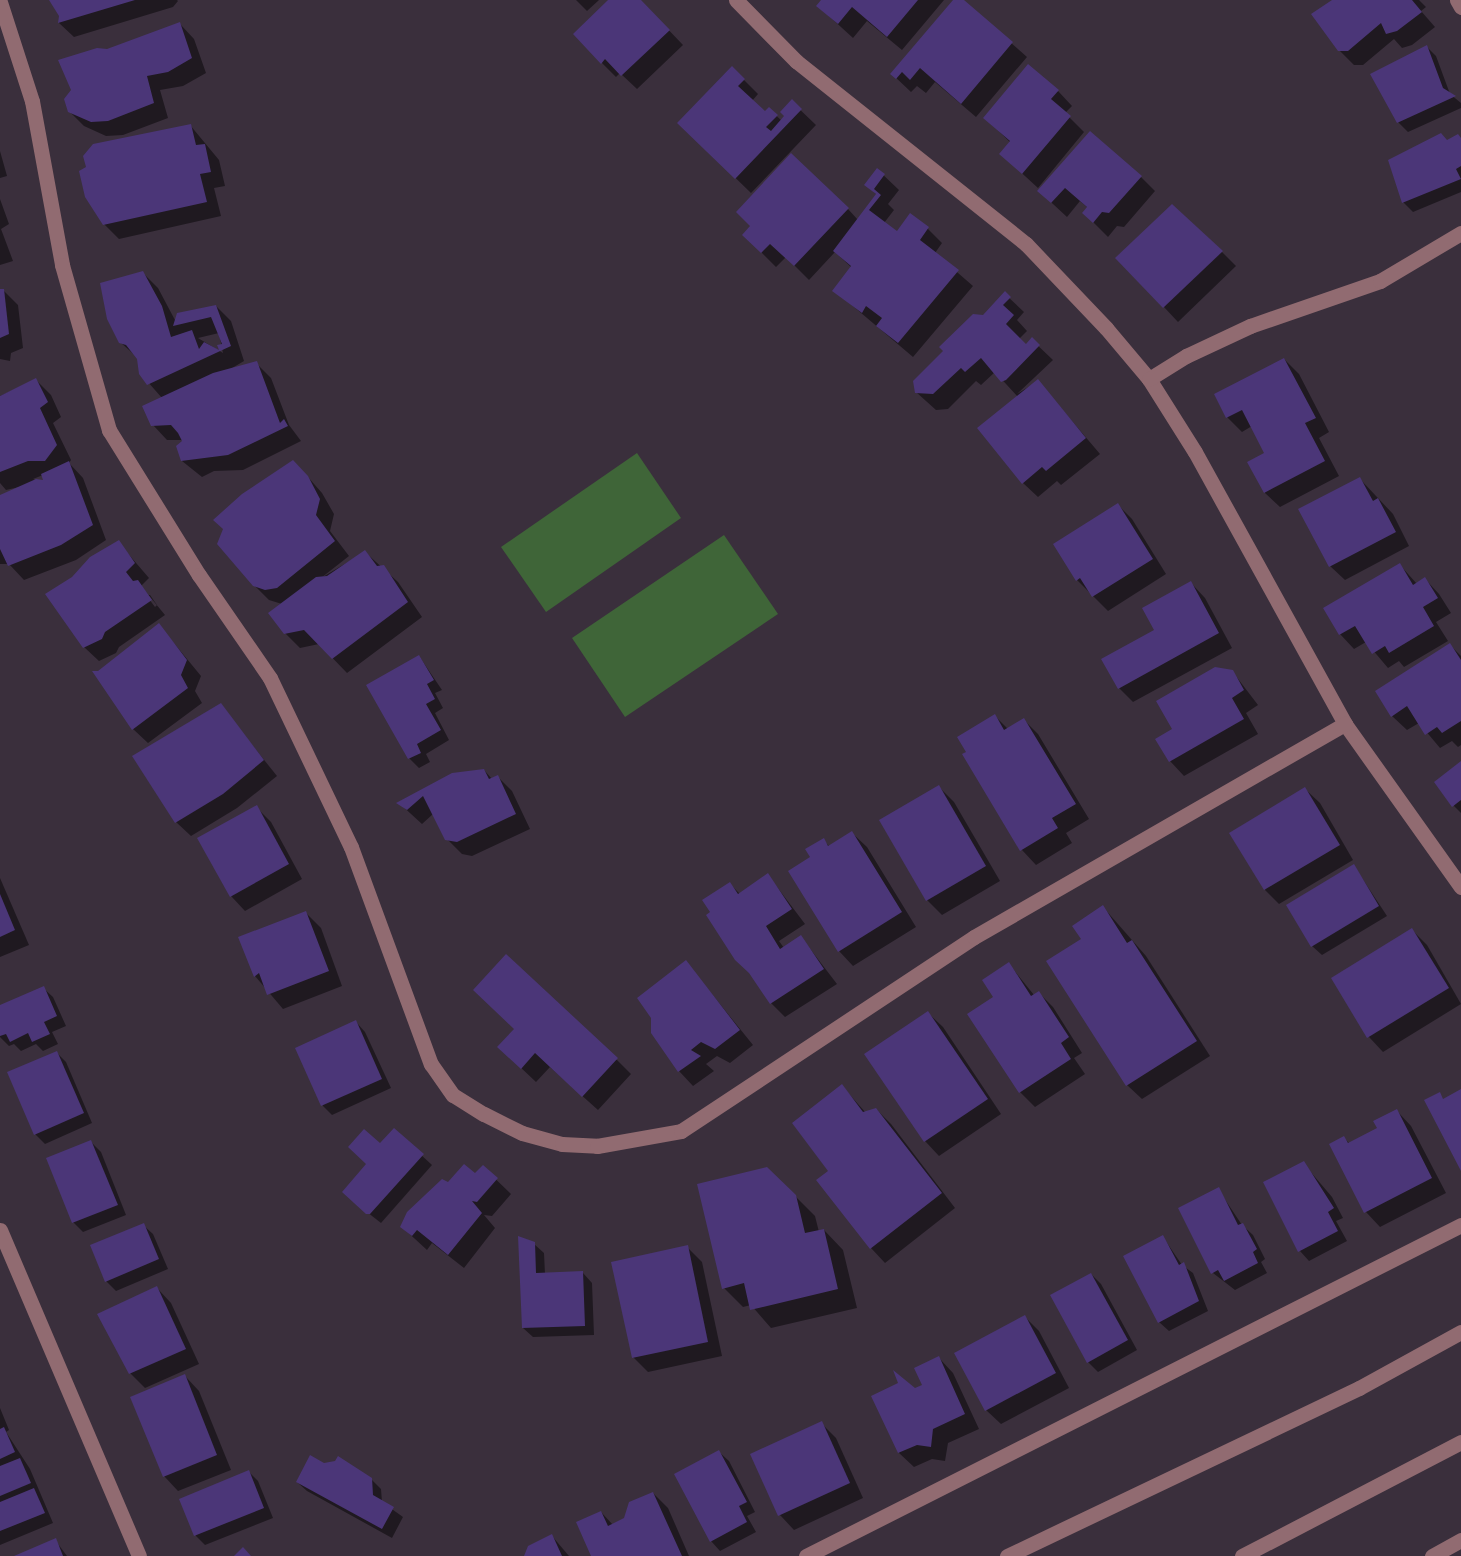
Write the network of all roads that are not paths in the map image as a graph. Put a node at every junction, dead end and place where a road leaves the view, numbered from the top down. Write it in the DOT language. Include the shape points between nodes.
graph roads {
  1 [pos="736,0"];
  2 [pos="1457,0"];
  3 [pos="0,2"];
  4 [pos="1461,7"];
  5 [pos="1461,233"];
  6 [pos="1149,379"];
  7 [pos="1345,724"];
  8 [pos="1461,887"];
  9 [pos="1461,1225"];
  10 [pos="0,1230"];
  11 [pos="1461,1332"];
  12 [pos="1461,1442"];
  13 [pos="1461,1540"];
  14 [pos="139,1556"];
  15 [pos="806,1556"];
  16 [pos="1007,1556"];
  17 [pos="1242,1556"];
  18 [pos="1432,1556"];
  1 -- 6 [label="street" via="796,61 1026,244"];
  2 -- 4 [label="street"];
  3 -- 7 [label="street" via="32,101 62,265 109,430 198,575 270,678 351,848 432,1064 453,1095 484,1114 522,1133 562,1144 597,1146 681,1131 974,937"];
  5 -- 6 [label="street" via="1380,281 1250,326 1186,356"];
  6 -- 7 [label="street" via="1195,452"];
  7 -- 8 [label="street"];
  9 -- 15 [label="street"];
  10 -- 14 [label="street"];
  11 -- 16 [label="street" via="1359,1388"];
  12 -- 17 [label="street"];
  13 -- 18 [label="street"];
}
